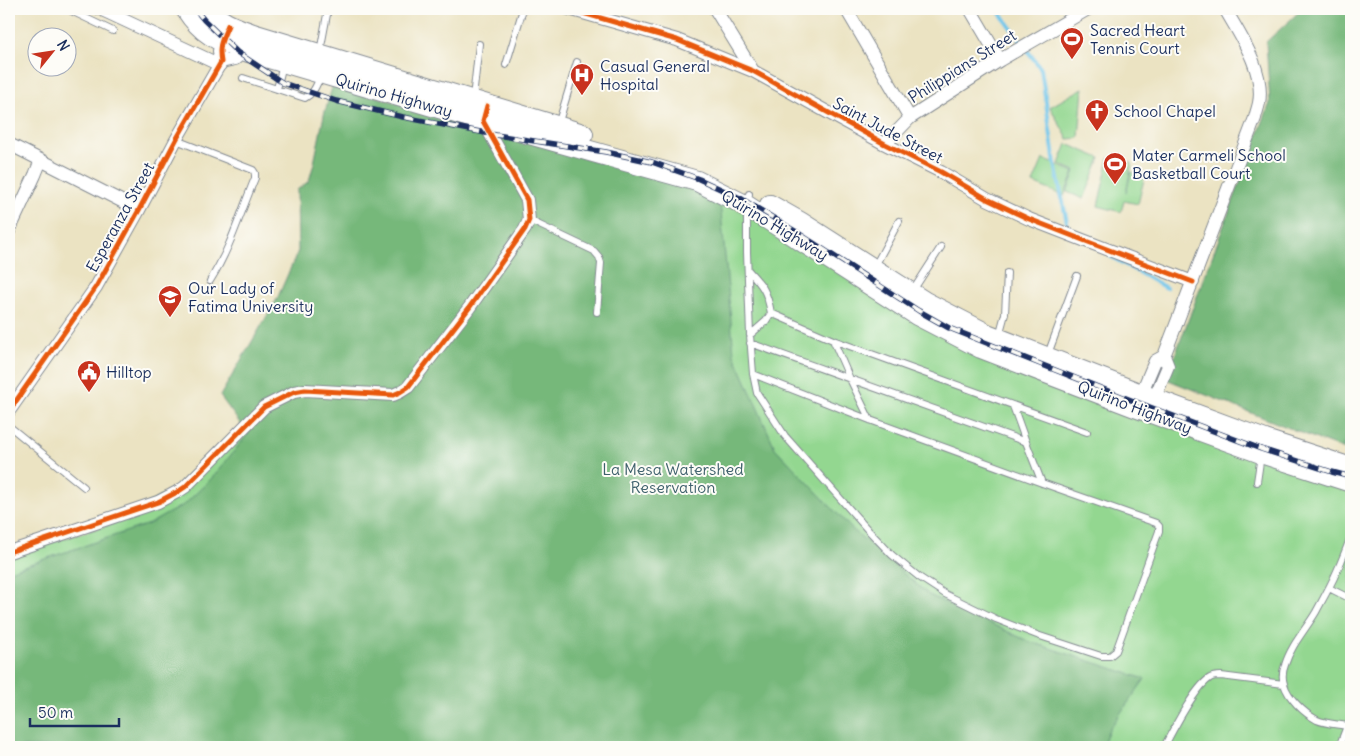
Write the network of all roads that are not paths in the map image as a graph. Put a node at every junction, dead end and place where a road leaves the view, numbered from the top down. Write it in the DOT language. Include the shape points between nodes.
graph roads {
  1 [pos="66,9"];
  2 [pos="100,9"];
  3 [pos="186,9"];
  4 [pos="207,9"];
  5 [pos="328,9"];
  6 [pos="524,9"];
  7 [pos="569,9"];
  8 [pos="716,9"];
  9 [pos="846,9"];
  10 [pos="970,9"];
  11 [pos="1088,9"];
  12 [pos="1225,9"];
  13 [pos="113,31"];
  14 [pos="225,34"];
  15 [pos="479,44"];
  16 [pos="245,51"];
  17 [pos="1000,60"];
  18 [pos="284,62"];
  19 [pos="577,62"];
  20 [pos="221,64"];
  21 [pos="321,64"];
  22 [pos="506,65"];
  23 [pos="753,71"];
  24 [pos="243,78"];
  25 [pos="277,89"];
  26 [pos="481,109"];
  27 [pos="910,118"];
  28 [pos="557,126"];
  29 [pos="176,140"];
  30 [pos="9,144"];
  31 [pos="885,144"];
  32 [pos="41,160"];
  33 [pos="748,200"];
  34 [pos="139,210"];
  35 [pos="529,220"];
  36 [pos="899,221"];
  37 [pos="9,231"];
  38 [pos="941,247"];
  39 [pos="873,269"];
  40 [pos="748,270"];
  41 [pos="1007,273"];
  42 [pos="1077,276"];
  43 [pos="210,281"];
  44 [pos="1193,282"];
  45 [pos="911,293"];
  46 [pos="597,312"];
  47 [pos="771,313"];
  48 [pos="750,335"];
  49 [pos="834,340"];
  50 [pos="1005,341"];
  51 [pos="750,343"];
  52 [pos="1047,357"];
  53 [pos="754,374"];
  54 [pos="850,379"];
  55 [pos="1145,403"];
  56 [pos="1013,406"];
  57 [pos="9,411"];
  58 [pos="870,420"];
  59 [pos="9,426"];
  60 [pos="1087,432"];
  61 [pos="1026,442"];
  62 [pos="1263,446"];
  63 [pos="1351,468"];
  64 [pos="1257,482"];
  65 [pos="1351,482"];
  66 [pos="1042,483"];
  67 [pos="84,487"];
  68 [pos="1351,536"];
  69 [pos="9,552"];
  70 [pos="1329,588"];
  71 [pos="1351,599"];
  72 [pos="1284,684"];
  73 [pos="1349,725"];
  74 [pos="1164,747"];
  75 [pos="1339,747"];
  1 -- 13 [label="lane"];
  2 -- 20 [label="street"];
  3 -- 14 [label="main road, Quirino Highway" via="206,33"];
  4 -- 14 [label="main road, Quirino Highway"];
  5 -- 21 [label="lane"];
  6 -- 22 [label="lane"];
  7 -- 23 [label="street, Saint Jude Street" via="677,40"];
  8 -- 23 [label="street"];
  9 -- 27 [label="street"];
  10 -- 17 [label="street"];
  11 -- 17 [label="street, Philippians Street"];
  12 -- 44 [label="street" via="1254,62 1259,102"];
  14 -- 16 [label="main road, Quirino Highway"];
  14 -- 20 [label="street" via="219,51"];
  14 -- 21 [label="main road, Quirino Highway" via="253,34"];
  15 -- 26 [label="lane"];
  16 -- 18 [label="main road, Quirino Highway"];
  16 -- 20 [label="street"];
  17 -- 27 [label="street, Philippians Street"];
  18 -- 21 [label="main road, Quirino Highway"];
  18 -- 25 [label="lane"];
  19 -- 28 [label="lane"];
  20 -- 29 [label="street, Esperanza Street"];
  21 -- 25 [label="lane" via="315,90 305,98"];
  21 -- 26 [label="main road, Quirino Highway"];
  23 -- 31 [label="street, Saint Jude Street"];
  24 -- 25 [label="lane"];
  26 -- 28 [label="main road, Quirino Highway"];
  26 -- 33 [label="main road, Quirino Highway"];
  26 -- 35 [label="street" via="527,200"];
  27 -- 31 [label="street, Philippians Street"];
  28 -- 33 [label="main road, Quirino Highway" via="700,170"];
  29 -- 34 [label="street, Esperanza Street"];
  29 -- 43 [label="lane" via="255,173 230,244"];
  30 -- 32 [label="street"];
  31 -- 44 [label="street, Saint Jude Street" via="1029,219"];
  32 -- 34 [label="street"];
  32 -- 37 [label="street"];
  33 -- 39 [label="main road, Quirino Highway" via="800,222"];
  33 -- 40 [label="lane"];
  33 -- 55 [label="main road, Quirino Highway" via="917,315 947,331 981,348"];
  34 -- 57 [label="street, Esperanza Street" via="96,287"];
  35 -- 46 [label="lane" via="594,251 599,257"];
  35 -- 69 [label="street" via="469,308 408,387 393,395 294,392 264,407 179,491 158,502"];
  36 -- 39 [label="lane"];
  38 -- 45 [label="lane"];
  39 -- 45 [label="main road, Quirino Highway"];
  40 -- 47 [label="lane" via="764,289"];
  40 -- 48 [label="lane"];
  41 -- 50 [label="lane" via="1005,314 999,336"];
  42 -- 52 [label="lane"];
  44 -- 55 [label="street" via="1164,356 1168,366"];
  45 -- 50 [label="main road, Quirino Highway"];
  47 -- 48 [label="lane"];
  47 -- 49 [label="lane"];
  48 -- 51 [label="lane"];
  49 -- 54 [label="lane"];
  49 -- 56 [label="lane"];
  50 -- 52 [label="main road, Quirino Highway"];
  51 -- 53 [label="lane"];
  51 -- 54 [label="lane"];
  52 -- 55 [label="main road, Quirino Highway"];
  53 -- 58 [label="lane"];
  53 -- 66 [label="lane" via="757,393 785,436 868,530 919,578 996,619 1101,656 1110,656 1116,651 1159,526"];
  54 -- 58 [label="lane"];
  54 -- 61 [label="lane"];
  55 -- 62 [label="main road, Quirino Highway"];
  56 -- 60 [label="lane"];
  56 -- 61 [label="lane"];
  58 -- 66 [label="lane"];
  59 -- 67 [label="lane"];
  61 -- 66 [label="lane"];
  62 -- 63 [label="main road, Quirino Highway"];
  62 -- 64 [label="lane"];
  62 -- 65 [label="main road, Quirino Highway"];
  68 -- 70 [label="lane"];
  70 -- 71 [label="lane"];
  70 -- 72 [label="lane" via="1285,665"];
  72 -- 73 [label="lane" via="1288,694 1311,716 1319,721"];
  72 -- 74 [label="lane" via="1211,677 1188,705"];
  73 -- 75 [label="lane"];
}
